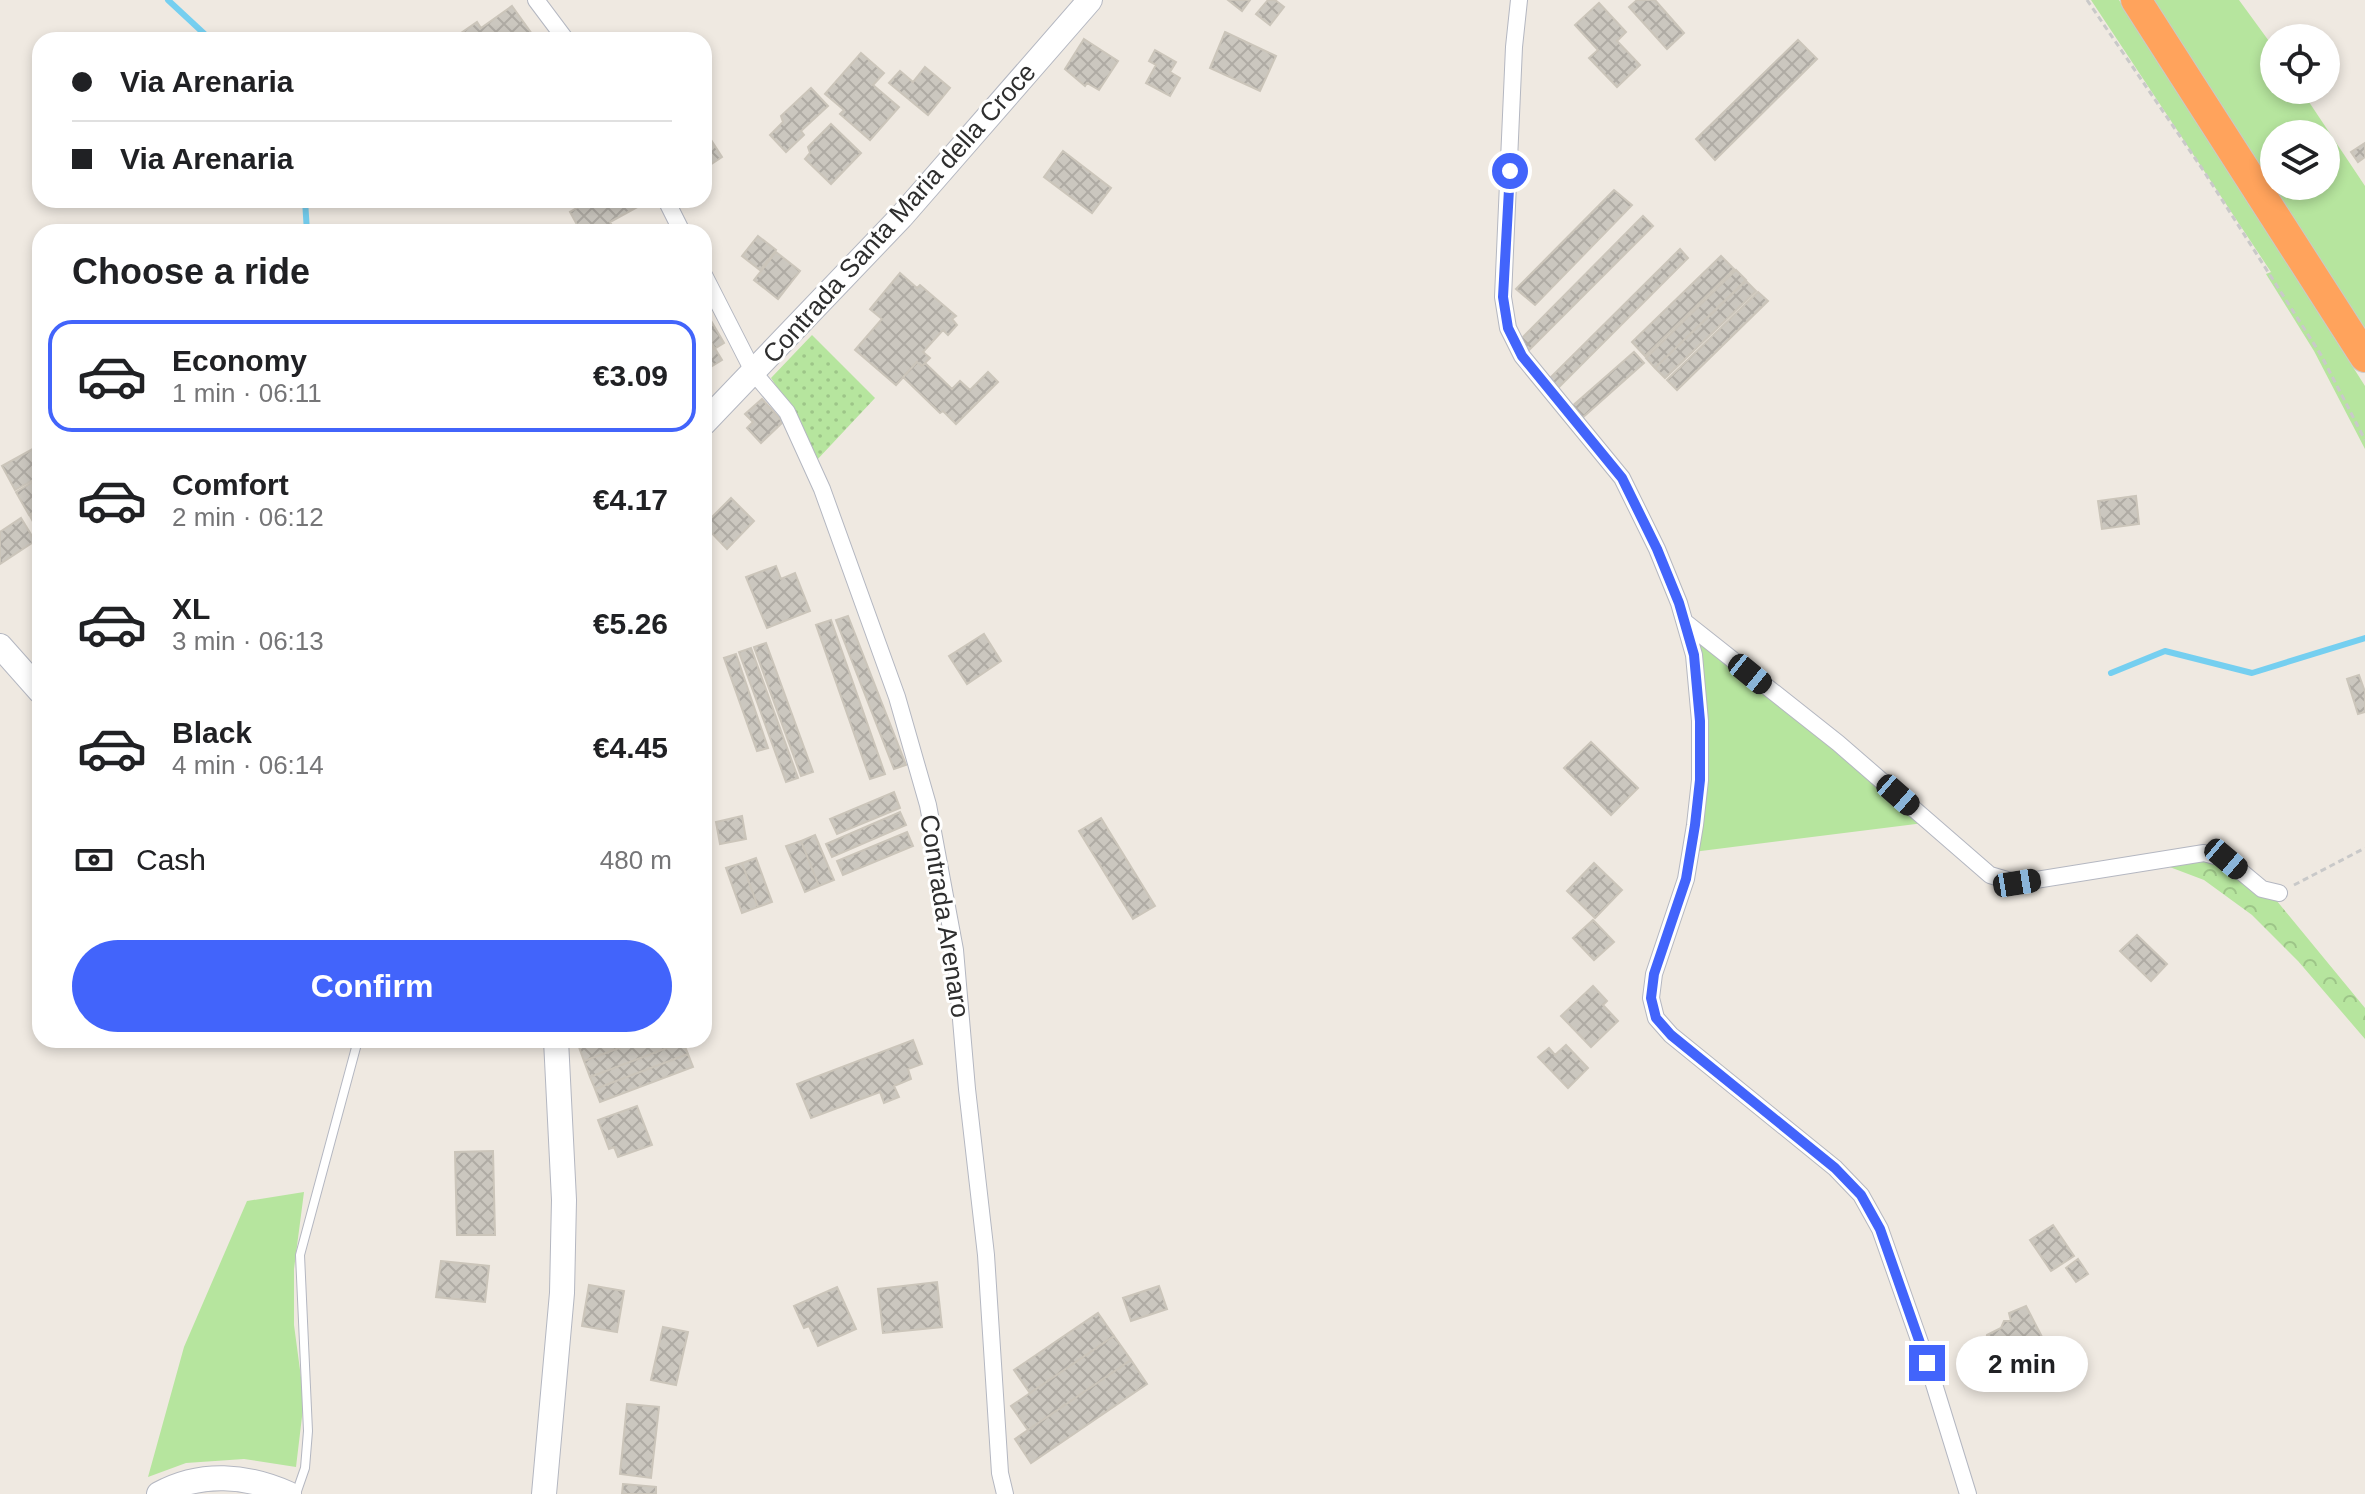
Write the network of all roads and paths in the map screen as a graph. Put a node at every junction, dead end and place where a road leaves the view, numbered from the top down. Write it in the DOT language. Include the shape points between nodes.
graph roads {
  1 [pos="536,0"];
  2 [pos="1090,0"];
  3 [pos="1519,0"];
  4 [pos="2087,0"];
  5 [pos="2136,0"];
  6 [pos="560,32"];
  7 [pos="712,291"];
  8 [pos="2365,357"];
  9 [pos="754,373"];
  10 [pos="712,415"];
  11 [pos="2365,440"];
  12 [pos="1685,622"];
  13 [pos="0,646"];
  14 [pos="32,682"];
  15 [pos="2365,848"];
  16 [pos="2279,893"];
  17 [pos="356,1048"];
  18 [pos="556,1048"];
  19 [pos="159,1494"];
  20 [pos="289,1494"];
  21 [pos="296,1494"];
  22 [pos="544,1494"];
  23 [pos="1005,1494"];
  24 [pos="1968,1494"];
  1 -- 6 [label="street"];
  2 -- 9 [label="main road, Contrada Santa Maria della Croce" via="901,217"];
  3 -- 12 [label="street" via="1503,297 1508,328 1522,356 1622,478"];
  4 -- 11 [label="path" via="2321,355"];
  5 -- 8 [label="highway"];
  7 -- 9 [label="street, Contrada Arenaro"];
  9 -- 10 [label="main road, Contrada Santa Maria della Croce"];
  9 -- 23 [label="street, Contrada Arenaro" via="787,412 822,489 897,697 928,805 955,950"];
  12 -- 16 [label="street" via="1838,743 1990,875 2017,883 2204,853 2226,859 2262,889"];
  12 -- 24 [label="street" via="1694,655 1700,780 1686,879 1654,974 1651,998 1656,1018 1861,1195 1880,1229"];
  13 -- 14 [label="main road"];
  15 -- 16 [label="path"];
  17 -- 21 [label="lane" via="300,1255 308,1431"];
  18 -- 22 [label="main road" via="562,1293"];
  19 -- 20 [label="main road" via="219,1478 257,1482"];
}
